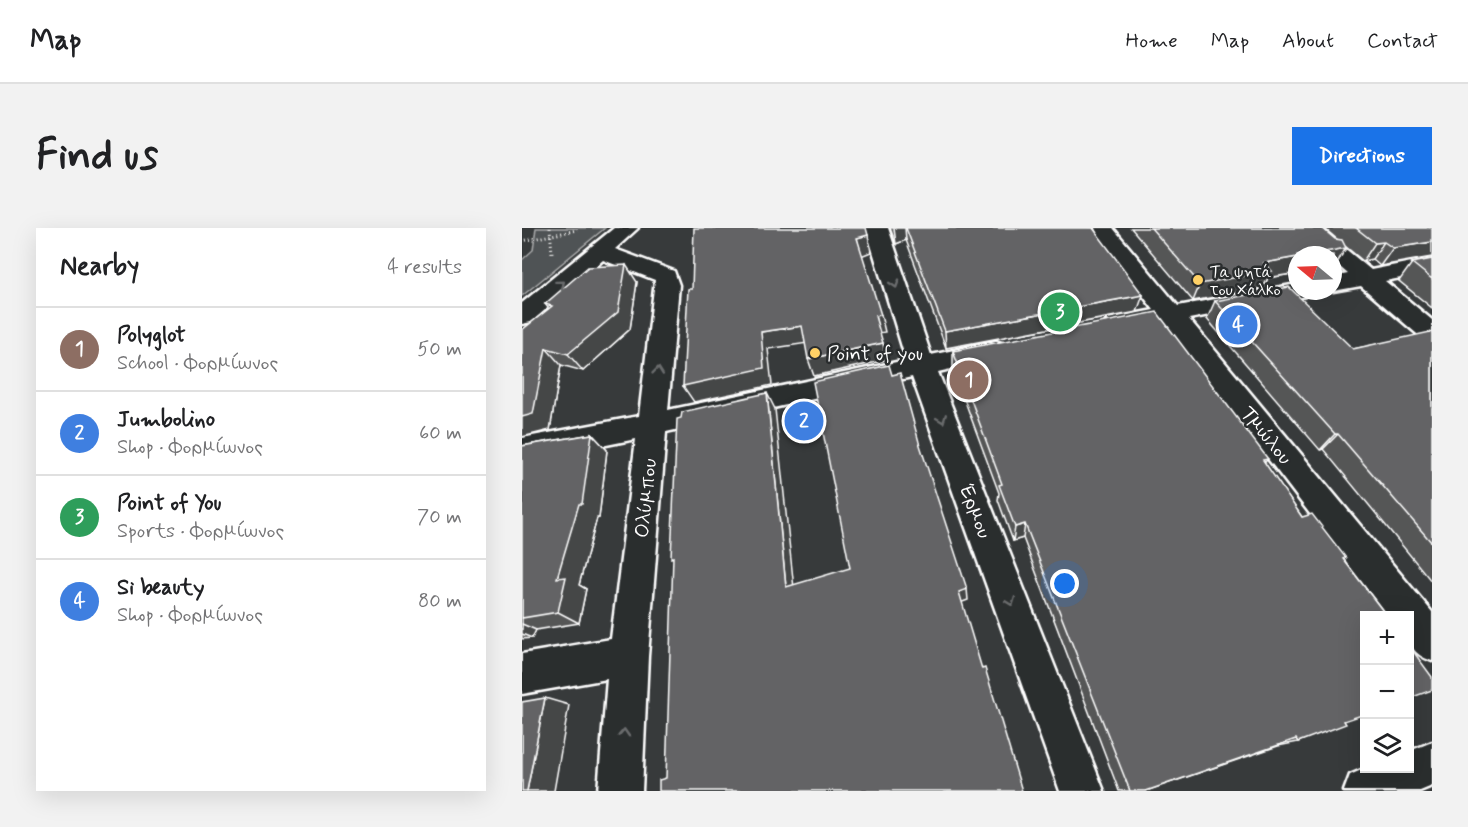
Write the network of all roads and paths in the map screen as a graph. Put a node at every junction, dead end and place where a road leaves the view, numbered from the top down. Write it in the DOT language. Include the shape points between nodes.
graph roads {
  1 [pos="627,228"];
  2 [pos="877,228"];
  3 [pos="1102,228"];
  4 [pos="1307,228"];
  5 [pos="592,239"];
  6 [pos="522,241"];
  7 [pos="1432,265"];
  8 [pos="1366,278"];
  9 [pos="1342,282"];
  10 [pos="1288,293"];
  11 [pos="1171,315"];
  12 [pos="522,316"];
  13 [pos="1089,331"];
  14 [pos="1432,333"];
  15 [pos="1019,345"];
  16 [pos="921,364"];
  17 [pos="653,424"];
  18 [pos="522,450"];
  19 [pos="1432,642"];
  20 [pos="628,656"];
  21 [pos="522,674"];
  22 [pos="1432,764"];
  23 [pos="620,791"];
  24 [pos="1082,791"];
  25 [pos="1366,791"];
  1 -- 5 [label="street"];
  2 -- 16 [label="street, Έρμου, one-way"];
  3 -- 11 [label="street, Τμώλου"];
  4 -- 8 [label="street"];
  5 -- 6 [label="path"];
  12 -- 5 [label="street, one-way"];
  17 -- 5 [label="street, Ολύμπου, one-way" via="666,276"];
  7 -- 8 [label="street"];
  8 -- 9 [label="street"];
  8 -- 14 [label="street"];
  10 -- 11 [label="street"];
  11 -- 13 [label="street"];
  11 -- 19 [label="street, Τμώλου"];
  15 -- 16 [label="street"];
  16 -- 17 [label="street"];
  16 -- 24 [label="street, Έρμου, one-way"];
  17 -- 18 [label="street"];
  17 -- 20 [label="street, Ολύμπου"];
  20 -- 21 [label="street"];
  23 -- 20 [label="street, Ολύμπου, one-way"];
  22 -- 25 [label="street"];
}
